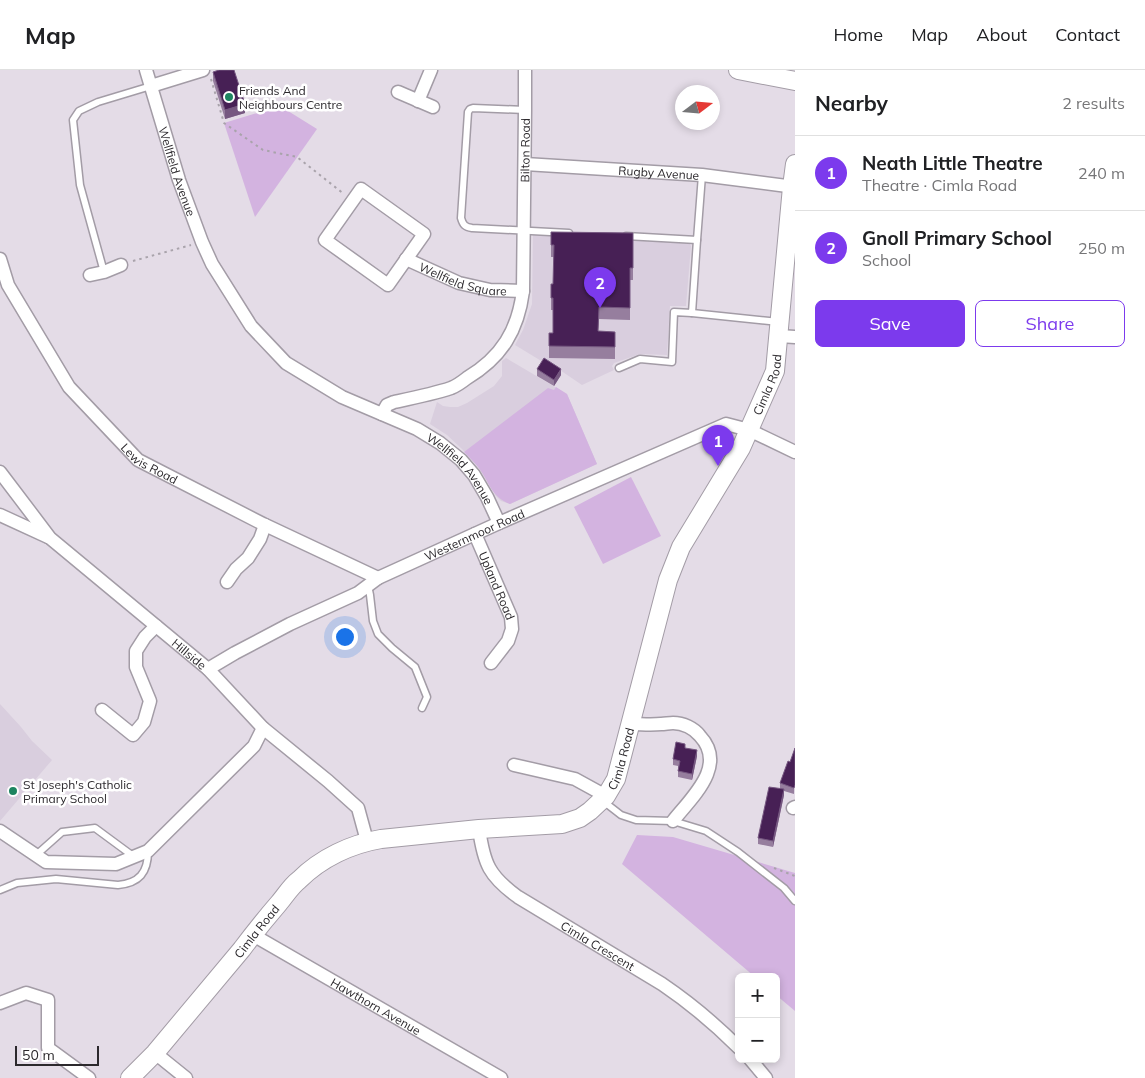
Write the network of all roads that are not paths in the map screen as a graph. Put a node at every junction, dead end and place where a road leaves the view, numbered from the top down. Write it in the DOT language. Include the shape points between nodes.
graph roads {
  1 [pos="146,70"];
  2 [pos="430,70"];
  3 [pos="525,70"];
  4 [pos="738,70"];
  5 [pos="207,74"];
  6 [pos="795,81"];
  7 [pos="151,86"];
  8 [pos="398,92"];
  9 [pos="418,100"];
  10 [pos="433,107"];
  11 [pos="525,110"];
  12 [pos="525,164"];
  13 [pos="795,164"];
  14 [pos="702,175"];
  15 [pos="793,187"];
  16 [pos="524,230"];
  17 [pos="572,233"];
  18 [pos="620,236"];
  19 [pos="697,240"];
  20 [pos="0,259"];
  21 [pos="406,260"];
  22 [pos="121,265"];
  23 [pos="104,272"];
  24 [pos="90,275"];
  25 [pos="523,291"];
  26 [pos="692,313"];
  27 [pos="785,332"];
  28 [pos="619,368"];
  29 [pos="382,414"];
  30 [pos="749,430"];
  31 [pos="795,452"];
  32 [pos="0,472"];
  33 [pos="0,515"];
  34 [pos="499,523"];
  35 [pos="265,525"];
  36 [pos="474,534"];
  37 [pos="50,538"];
  38 [pos="228,582"];
  39 [pos="373,582"];
  40 [pos="156,626"];
  41 [pos="491,663"];
  42 [pos="208,669"];
  43 [pos="422,708"];
  44 [pos="102,710"];
  45 [pos="630,724"];
  46 [pos="263,728"];
  47 [pos="514,765"];
  48 [pos="604,798"];
  49 [pos="672,822"];
  50 [pos="479,829"];
  51 [pos="0,831"];
  52 [pos="367,841"];
  53 [pos="148,852"];
  54 [pos="35,856"];
  55 [pos="134,857"];
  56 [pos="0,890"];
  57 [pos="795,900"];
  58 [pos="253,934"];
  59 [pos="0,1003"];
  60 [pos="735,1044"];
  61 [pos="155,1053"];
  62 [pos="753,1063"];
  63 [pos="89,1078"];
  64 [pos="130,1078"];
  65 [pos="186,1078"];
  66 [pos="501,1078"];
  67 [pos="766,1078"];
  1 -- 7 [label="street, Wellfield Avenue"];
  2 -- 9 [label="street"];
  3 -- 11 [label="street, Bilton Road"];
  4 -- 6 [label="main road"];
  5 -- 7 [label="street"];
  7 -- 23 [label="lane" via="79,110 73,120 80,185"];
  7 -- 29 [label="street, Wellfield Avenue" via="179,180 202,242 251,326 286,363 342,397"];
  8 -- 9 [label="street"];
  9 -- 10 [label="street"];
  11 -- 12 [label="street, Bilton Road"];
  11 -- 16 [label="lane" via="473,108 468,112 461,218 466,227"];
  12 -- 14 [label="street, Rugby Avenue"];
  12 -- 16 [label="street, Bilton Road"];
  13 -- 15 [label="main road, Cimla Road"];
  14 -- 15 [label="street, Rugby Avenue"];
  14 -- 19 [label="lane"];
  15 -- 27 [label="main road, Cimla Road"];
  16 -- 17 [label="lane"];
  16 -- 25 [label="street"];
  18 -- 19 [label="lane"];
  19 -- 26 [label="lane"];
  20 -- 35 [label="street, Lewis Road" via="8,285 69,386 138,460"];
  21 -- 21 [label="street, Wellfield Square" via="424,234 361,189 325,240 388,285"];
  21 -- 25 [label="street, Wellfield Square" via="459,283 490,290"];
  22 -- 23 [label="street"];
  23 -- 24 [label="street"];
  25 -- 29 [label="street" via="515,326 492,360 452,388 394,402 387,405"];
  26 -- 27 [label="lane"];
  26 -- 28 [label="lane" via="674,312 672,362 640,359"];
  27 -- 30 [label="main road, Cimla Road" via="775,371"];
  29 -- 34 [label="street, Wellfield Avenue" via="417,429 461,460 474,475"];
  30 -- 31 [label="street, Westernmoor Road"];
  30 -- 34 [label="street, Westernmoor Road" via="726,424"];
  30 -- 45 [label="main road, Cimla Road" via="681,547 668,580"];
  32 -- 37 [label="street, Hillside"];
  33 -- 37 [label="street"];
  34 -- 36 [label="street, Westernmoor Road"];
  35 -- 38 [label="street" via="248,558"];
  35 -- 39 [label="street, Lewis Road"];
  36 -- 39 [label="street, Westernmoor Road"];
  36 -- 41 [label="street, Upland Road" via="510,617 512,629 508,641"];
  37 -- 40 [label="street, Hillside"];
  39 -- 42 [label="street, Westernmoor Road" via="358,593 290,624"];
  39 -- 43 [label="lane" via="370,595 378,634 414,668 427,697"];
  40 -- 42 [label="street, Hillside"];
  40 -- 44 [label="street" via="136,652 136,667 150,701 144,722 133,735"];
  42 -- 46 [label="street, Hillside"];
  45 -- 48 [label="main road, Cimla Road" via="616,779"];
  45 -- 49 [label="street" via="686,725 706,742 710,754 706,778"];
  46 -- 52 [label="street, Hillside" via="358,808"];
  46 -- 53 [label="street" via="254,746"];
  47 -- 48 [label="street" via="575,778"];
  48 -- 49 [label="lane" via="621,815 636,820"];
  48 -- 50 [label="main road, Cimla Road" via="580,818 562,824"];
  49 -- 57 [label="lane" via="706,831 738,852"];
  50 -- 52 [label="main road, Cimla Road"];
  50 -- 60 [label="street, Cimla Crescent" via="482,850 490,870 503,886 669,988"];
  51 -- 54 [label="street"];
  52 -- 58 [label="main road, Cimla Road" via="343,850 298,880"];
  53 -- 55 [label="street"];
  53 -- 56 [label="lane" via="148,862 138,879 126,884 56,879 17,883"];
  54 -- 55 [label="street" via="46,862 116,864"];
  54 -- 55 [label="lane" via="62,832 95,828"];
  58 -- 61 [label="main road, Cimla Road"];
  58 -- 66 [label="street, Hawthorn Avenue"];
  59 -- 63 [label="street" via="26,993 48,1000 48,1048"];
  61 -- 64 [label="main road, Cimla Road"];
  61 -- 65 [label="street"];
  62 -- 67 [label="street"];
}
